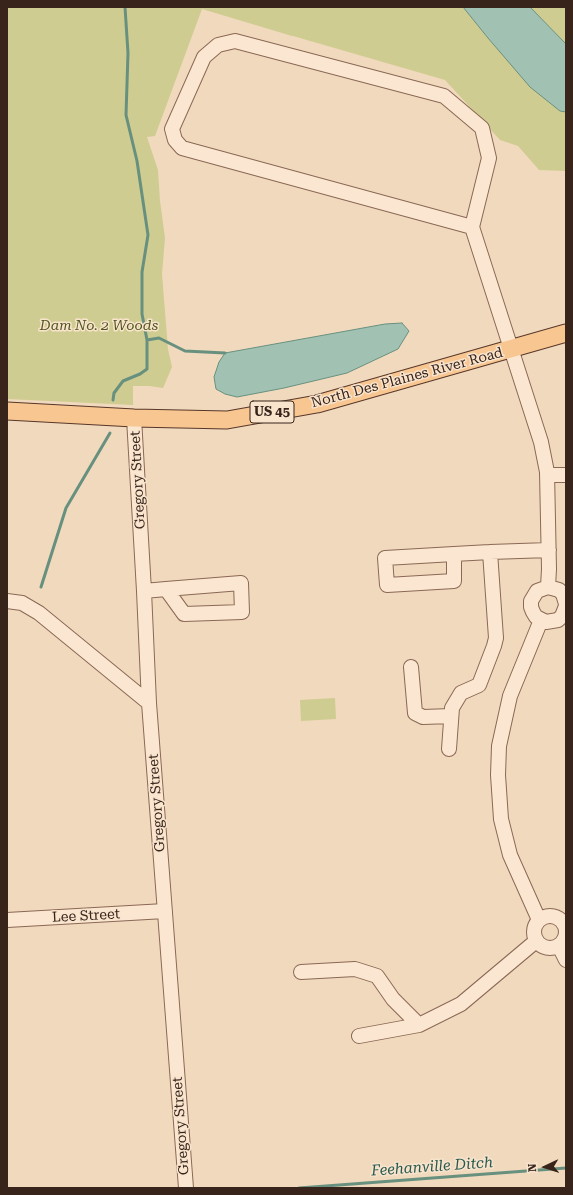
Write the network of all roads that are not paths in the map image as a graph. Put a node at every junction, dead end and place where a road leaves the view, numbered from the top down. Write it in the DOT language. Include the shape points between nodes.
graph roads {
  1 [pos="472,227"];
  2 [pos="566,333"];
  3 [pos="512,350"];
  4 [pos="7,411"];
  5 [pos="134,418"];
  6 [pos="547,475"];
  7 [pos="566,475"];
  8 [pos="548,550"];
  9 [pos="490,552"];
  10 [pos="454,554"];
  11 [pos="548,587"];
  12 [pos="166,590"];
  13 [pos="144,591"];
  14 [pos="7,601"];
  15 [pos="566,605"];
  16 [pos="541,620"];
  17 [pos="411,667"];
  18 [pos="149,703"];
  19 [pos="451,716"];
  20 [pos="449,749"];
  21 [pos="165,911"];
  22 [pos="7,920"];
  23 [pos="539,920"];
  24 [pos="536,941"];
  25 [pos="559,946"];
  26 [pos="566,960"];
  27 [pos="301,972"];
  28 [pos="419,1025"];
  29 [pos="359,1036"];
  30 [pos="186,1188"];
  1 -- 1 [label="street" via="489,158 482,128 444,96 234,41 218,45 204,57 172,129 182,148"];
  1 -- 3 [label="street"];
  2 -- 3 [label="main road, North Des Plaines River Road / US 45"];
  3 -- 5 [label="main road, North Des Plaines River Road / US 45" via="317,404 227,420"];
  3 -- 6 [label="street" via="541,442"];
  4 -- 5 [label="main road, North Des Plaines River Road / US 45"];
  5 -- 13 [label="street, Gregory Street"];
  6 -- 7 [label="street"];
  6 -- 8 [label="street"];
  8 -- 9 [label="street"];
  8 -- 11 [label="street"];
  9 -- 10 [label="street"];
  9 -- 19 [label="street" via="496,638 479,685 461,693 452,708"];
  10 -- 10 [label="street" via="454,581 387,585 385,558"];
  11 -- 15 [label="street" via="563,594"];
  11 -- 16 [label="street" via="537,591 531,601 533,612"];
  12 -- 12 [label="street" via="241,583 242,612 184,614"];
  12 -- 13 [label="street"];
  13 -- 18 [label="street, Gregory Street"];
  14 -- 18 [label="street" via="22,603 39,613"];
  15 -- 16 [label="street" via="558,620"];
  16 -- 23 [label="street" via="510,696 499,746 498,775 501,819 510,855"];
  17 -- 19 [label="street" via="416,713 423,717"];
  18 -- 21 [label="street, Gregory Street"];
  19 -- 20 [label="street"];
  21 -- 22 [label="street, Lee Street"];
  21 -- 30 [label="street, Gregory Street"];
  23 -- 24 [label="street" via="534,928"];
  23 -- 25 [label="street" via="552,916 564,924 566,934"];
  24 -- 25 [label="street" via="547,948"];
  24 -- 28 [label="street" via="462,1004"];
  25 -- 26 [label="street"];
  27 -- 28 [label="street" via="355,969 378,976 393,1000"];
  28 -- 29 [label="street"];
}
